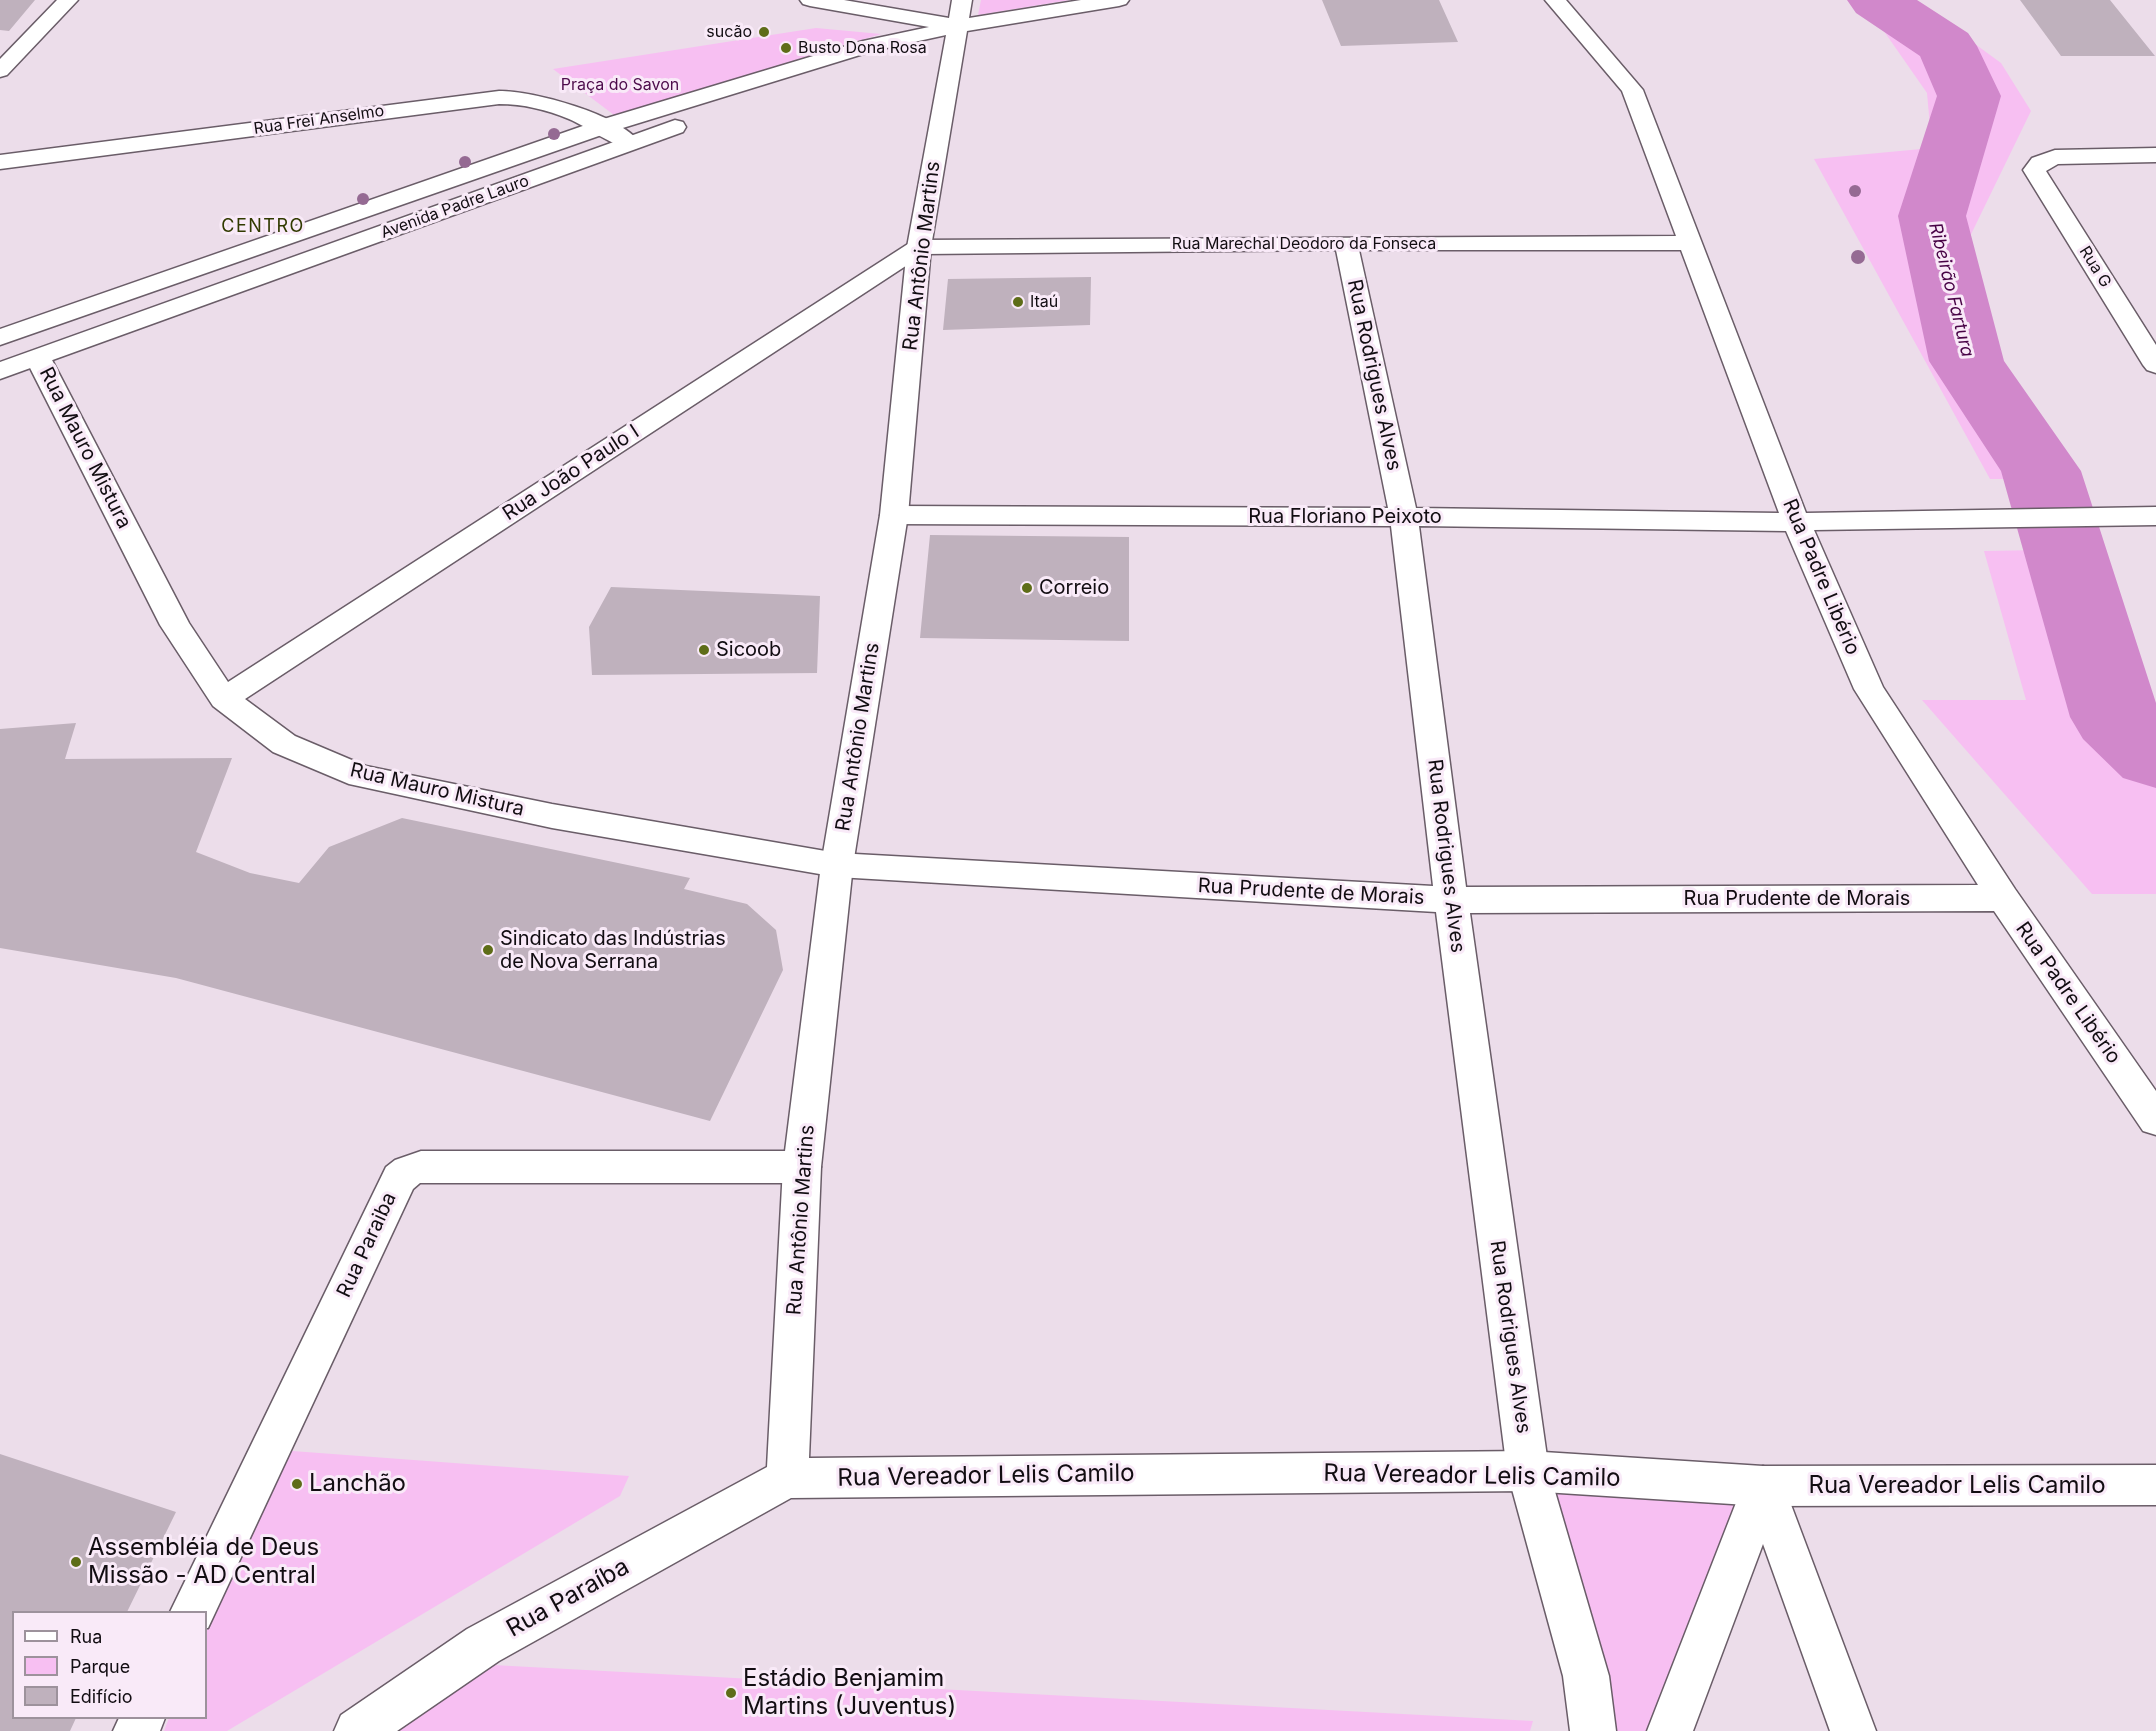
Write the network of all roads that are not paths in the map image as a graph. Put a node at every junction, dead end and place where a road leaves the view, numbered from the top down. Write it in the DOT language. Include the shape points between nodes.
graph roads {
  1 [pos="68,0"];
  2 [pos="810,0"];
  3 [pos="1119,0"];
  4 [pos="1556,0"];
  5 [pos="960,13"];
  6 [pos="907,39"];
  7 [pos="0,72"];
  8 [pos="605,126"];
  9 [pos="629,143"];
  10 [pos="2156,155"];
  11 [pos="0,162"];
  12 [pos="1346,243"];
  13 [pos="1690,243"];
  14 [pos="919,247"];
  15 [pos="0,337"];
  16 [pos="38,358"];
  17 [pos="2156,365"];
  18 [pos="0,371"];
  19 [pos="894,515"];
  20 [pos="2156,516"];
  21 [pos="1404,517"];
  22 [pos="1796,522"];
  23 [pos="224,699"];
  24 [pos="837,865"];
  25 [pos="2003,898"];
  26 [pos="1451,900"];
  27 [pos="2156,1120"];
  28 [pos="802,1167"];
  29 [pos="1528,1472"];
  30 [pos="787,1478"];
  31 [pos="2156,1485"];
  32 [pos="1763,1486"];
  33 [pos="192,1611"];
  34 [pos="357,1731"];
  35 [pos="1593,1731"];
  36 [pos="1670,1731"];
  37 [pos="1853,1731"];
  1 -- 7 [label="street"];
  2 -- 5 [label="street"];
  3 -- 5 [label="street"];
  4 -- 13 [label="street, Rua Padre Libério" via="1632,90"];
  5 -- 6 [label="street, Avenida Padre Lauro"];
  5 -- 14 [label="street, Rua Antônio Martins"];
  6 -- 8 [label="street, Avenida Padre Lauro" via="870,45"];
  6 -- 9 [label="street, Avenida Padre Lauro" via="867,59"];
  8 -- 9 [label="street, Rua Frei Anselmo"];
  8 -- 11 [label="street, Rua Frei Anselmo" via="555,106 521,98 476,99"];
  8 -- 15 [label="street, Avenida Padre Lauro"];
  9 -- 16 [label="street, Avenida Padre Lauro"];
  10 -- 17 [label="street, Rua G" via="2055,157 2034,170"];
  12 -- 13 [label="street, Rua Marechal Deodoro da Fonseca"];
  12 -- 14 [label="street, Rua Marechal Deodoro da Fonseca"];
  12 -- 21 [label="street, Rua Rodrigues Alves"];
  13 -- 22 [label="street, Rua Padre Libério"];
  14 -- 19 [label="street, Rua Antônio Martins"];
  14 -- 23 [label="street, Rua João Paulo I"];
  16 -- 18 [label="street, Avenida Padre Lauro"];
  16 -- 23 [label="street, Rua Mauro Mistura" via="175,625"];
  19 -- 21 [label="street, Rua Floriano Peixoto"];
  19 -- 24 [label="street, Rua Antônio Martins"];
  20 -- 22 [label="street, Rua Floriano Peixoto"];
  21 -- 22 [label="street, Rua Floriano Peixoto"];
  21 -- 26 [label="street, Rua Rodrigues Alves"];
  22 -- 25 [label="street, Rua Padre Libério" via="1869,689"];
  23 -- 24 [label="street, Rua Mauro Mistura" via="284,744 360,776 552,816"];
  24 -- 26 [label="street, Rua Prudente de Morais"];
  24 -- 28 [label="street, Rua Antônio Martins"];
  25 -- 26 [label="street, Rua Prudente de Morais"];
  25 -- 27 [label="street, Rua Padre Libério"];
  26 -- 29 [label="street, Rua Rodrigues Alves"];
  28 -- 30 [label="street, Rua Antônio Martins"];
  28 -- 33 [label="street, Rua Paraiba" via="421,1167 408,1171 399,1178"];
  29 -- 30 [label="street, Rua Vereador Lelis Camilo"];
  29 -- 32 [label="street, Rua Vereador Lelis Camilo"];
  29 -- 35 [label="street, Rua Rodrigues Alves" via="1586,1676"];
  30 -- 34 [label="street, Rua Paraíba" via="483,1645"];
  31 -- 32 [label="street, Rua Vereador Lelis Camilo"];
  32 -- 36 [label="street"];
  32 -- 37 [label="street"];
}
